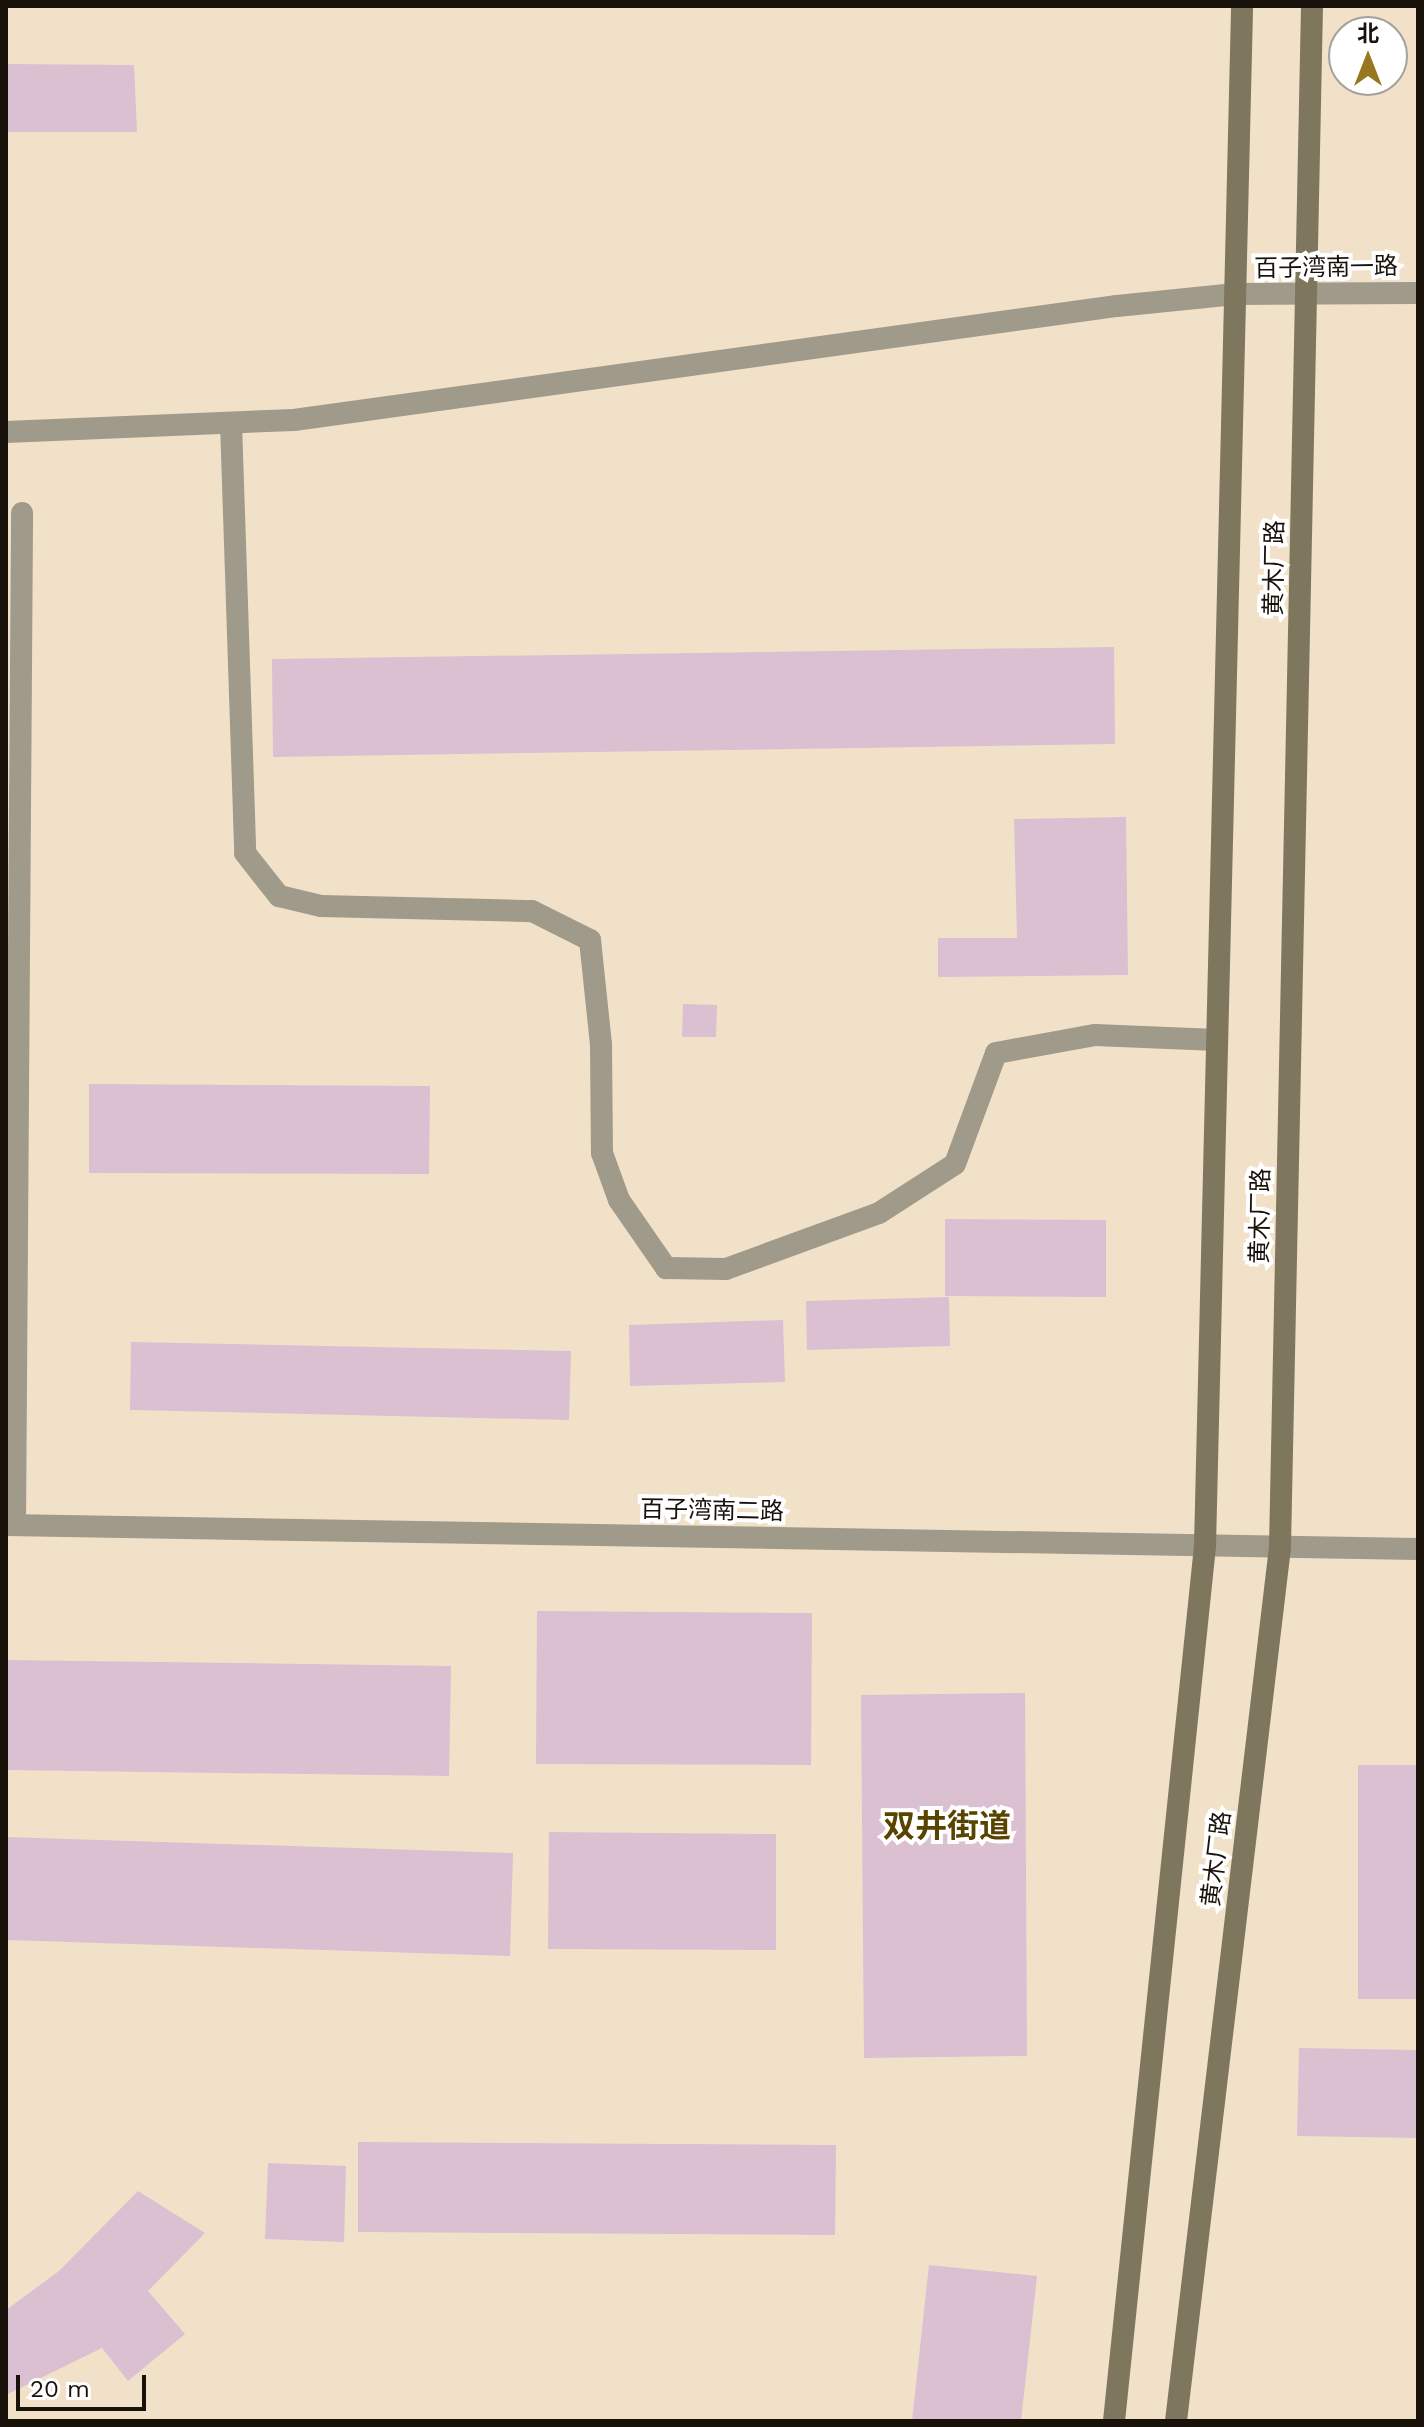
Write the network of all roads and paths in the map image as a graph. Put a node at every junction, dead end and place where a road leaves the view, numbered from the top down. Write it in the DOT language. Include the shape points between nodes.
graph roads {
  1 [pos="1242,6"];
  2 [pos="1312,6"];
  3 [pos="1418,293"];
  4 [pos="1235,294"];
  5 [pos="1306,294"];
  6 [pos="231,423"];
  7 [pos="6,432"];
  8 [pos="22,513"];
  9 [pos="1217,1040"];
  10 [pos="10,1525"];
  11 [pos="1205,1546"];
  12 [pos="1280,1547"];
  13 [pos="1418,1549"];
  14 [pos="1114,2421"];
  15 [pos="1176,2421"];
  1 -- 4 [label="main road, 黄木厂路"];
  2 -- 5 [label="main road, 黄木厂路"];
  3 -- 5 [label="street, 百子湾南一路"];
  4 -- 5 [label="street, 百子湾南一路"];
  4 -- 6 [label="street, 百子湾南一路" via="294,420"];
  4 -- 9 [label="main road, 黄木厂路"];
  5 -- 12 [label="main road, 黄木厂路"];
  6 -- 7 [label="street, 百子湾南一路"];
  6 -- 9 [label="street" via="245,853 279,896 321,906 532,911 590,940 601,1044 602,1153 619,1200 666,1268 726,1269 740,1264 879,1213 955,1164 996,1053 1095,1035"];
  8 -- 10 [label="street"];
  9 -- 11 [label="main road, 黄木厂路"];
  10 -- 11 [label="street, 百子湾南二路"];
  11 -- 12 [label="street, 百子湾南二路"];
  11 -- 14 [label="main road, 黄木厂路"];
  12 -- 13 [label="street, 百子湾南二路"];
  12 -- 15 [label="main road, 黄木厂路"];
}
